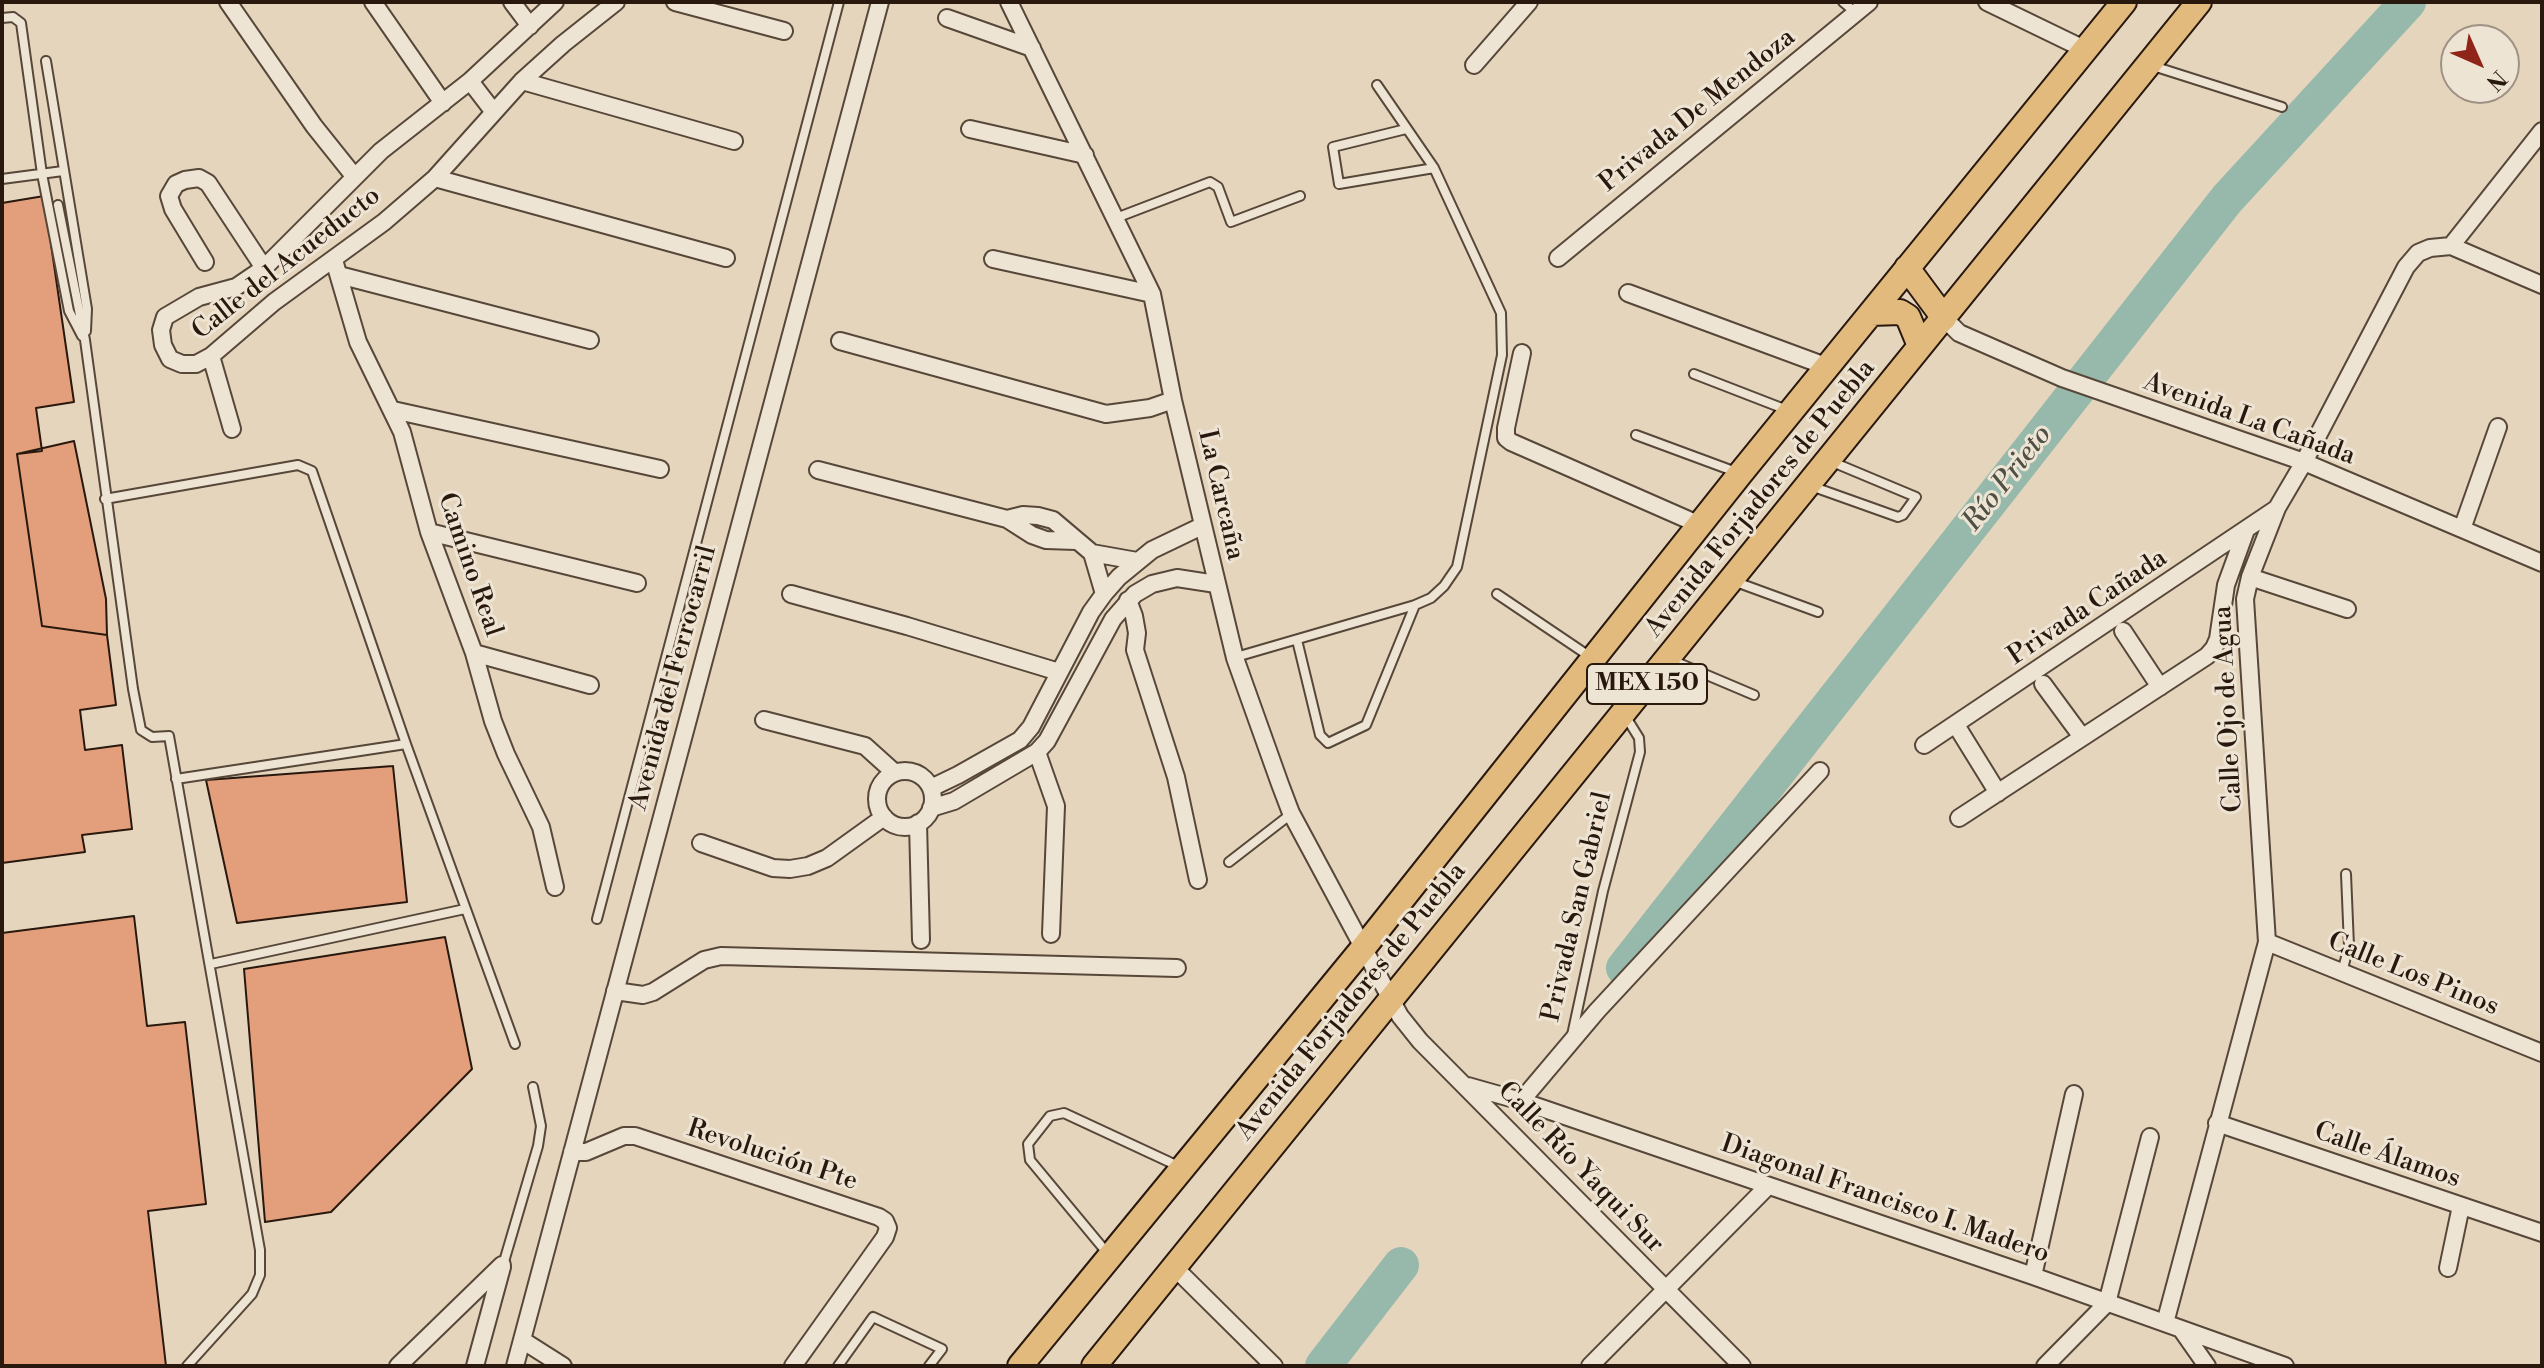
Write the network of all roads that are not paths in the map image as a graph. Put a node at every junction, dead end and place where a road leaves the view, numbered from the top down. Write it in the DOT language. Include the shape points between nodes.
graph roads {
  1 [pos="228,2"];
  2 [pos="373,2"];
  3 [pos="512,2"];
  4 [pos="555,2"];
  5 [pos="616,2"];
  6 [pos="675,2"];
  7 [pos="839,2"];
  8 [pos="880,2"];
  9 [pos="1009,2"];
  10 [pos="1529,2"];
  11 [pos="1987,2"];
  12 [pos="2124,2"];
  13 [pos="2199,2"];
  14 [pos="1856,6"];
  15 [pos="2,18"];
  16 [pos="947,18"];
  17 [pos="530,26"];
  18 [pos="784,31"];
  19 [pos="1032,48"];
  20 [pos="2084,49"];
  21 [pos="46,61"];
  22 [pos="1474,65"];
  23 [pos="2148,65"];
  24 [pos="470,81"];
  25 [pos="522,81"];
  26 [pos="1377,85"];
  27 [pos="443,103"];
  28 [pos="2282,107"];
  29 [pos="493,111"];
  30 [pos="970,129"];
  31 [pos="1406,129"];
  32 [pos="2542,131"];
  33 [pos="734,141"];
  34 [pos="1085,155"];
  35 [pos="1434,168"];
  36 [pos="63,171"];
  37 [pos="42,174"];
  38 [pos="354,176"];
  39 [pos="435,178"];
  40 [pos="2,179"];
  41 [pos="1300,196"];
  42 [pos="58,205"];
  43 [pos="1115,219"];
  44 [pos="2451,246"];
  45 [pos="726,258"];
  46 [pos="1558,258"];
  47 [pos="993,259"];
  48 [pos="205,262"];
  49 [pos="264,268"];
  50 [pos="337,268"];
  51 [pos="1907,268"];
  52 [pos="2542,285"];
  53 [pos="1628,293"];
  54 [pos="1152,294"];
  55 [pos="1871,313"];
  56 [pos="1944,318"];
  57 [pos="85,340"];
  58 [pos="590,340"];
  59 [pos="840,341"];
  60 [pos="1920,346"];
  61 [pos="1522,353"];
  62 [pos="211,356"];
  63 [pos="1828,367"];
  64 [pos="1694,374"];
  65 [pos="1173,400"];
  66 [pos="393,410"];
  67 [pos="1791,412"];
  68 [pos="2498,427"];
  69 [pos="232,429"];
  70 [pos="1636,435"];
  71 [pos="1829,461"];
  72 [pos="2304,462"];
  73 [pos="660,469"];
  74 [pos="818,470"];
  75 [pos="1740,474"];
  76 [pos="1809,486"];
  77 [pos="105,499"];
  78 [pos="2277,508"];
  79 [pos="1700,525"];
  80 [pos="1202,526"];
  81 [pos="2462,529"];
  82 [pos="2246,530"];
  83 [pos="429,532"];
  84 [pos="1092,553"];
  85 [pos="1137,561"];
  86 [pos="2542,563"];
  87 [pos="2250,577"];
  88 [pos="1732,581"];
  89 [pos="637,583"];
  90 [pos="1216,584"];
  91 [pos="791,594"];
  92 [pos="1104,594"];
  93 [pos="1497,594"];
  94 [pos="1128,600"];
  95 [pos="1415,605"];
  96 [pos="2347,609"];
  97 [pos="1818,612"];
  98 [pos="2123,631"];
  99 [pos="1102,638"];
  100 [pos="1297,640"];
  101 [pos="1135,650"];
  102 [pos="474,653"];
  103 [pos="1235,658"];
  104 [pos="1593,659"];
  105 [pos="1668,659"];
  106 [pos="1059,672"];
  107 [pos="2043,684"];
  108 [pos="590,685"];
  109 [pos="2160,687"];
  110 [pos="1754,695"];
  111 [pos="1623,713"];
  112 [pos="764,720"];
  113 [pos="1956,725"];
  114 [pos="2082,737"];
  115 [pos="406,744"];
  116 [pos="1924,745"];
  117 [pos="1037,752"];
  118 [pos="1820,771"];
  119 [pos="895,773"];
  120 [pos="176,779"];
  121 [pos="931,788"];
  122 [pos="1998,793"];
  123 [pos="931,808"];
  124 [pos="1291,813"];
  125 [pos="884,817"];
  126 [pos="1959,818"];
  127 [pos="918,823"];
  128 [pos="701,843"];
  129 [pos="1229,862"];
  130 [pos="2346,874"];
  131 [pos="1198,880"];
  132 [pos="555,887"];
  133 [pos="465,909"];
  134 [pos="597,919"];
  135 [pos="1051,934"];
  136 [pos="921,940"];
  137 [pos="2267,942"];
  138 [pos="1364,947"];
  139 [pos="211,964"];
  140 [pos="1177,968"];
  141 [pos="2342,972"];
  142 [pos="615,991"];
  143 [pos="1390,998"];
  144 [pos="1571,1041"];
  145 [pos="515,1044"];
  146 [pos="2542,1053"];
  147 [pos="1466,1086"];
  148 [pos="533,1087"];
  149 [pos="2074,1094"];
  150 [pos="1521,1101"];
  151 [pos="2217,1123"];
  152 [pos="2150,1137"];
  153 [pos="572,1152"];
  154 [pos="1183,1168"];
  155 [pos="1768,1186"];
  156 [pos="2461,1206"];
  157 [pos="2542,1233"];
  158 [pos="1110,1256"];
  159 [pos="502,1265"];
  160 [pos="1174,1267"];
  161 [pos="2448,1268"];
  162 [pos="2033,1276"];
  163 [pos="1666,1290"];
  164 [pos="2107,1303"];
  165 [pos="2173,1326"];
  166 [pos="522,1340"];
  167 [pos="187,1366"];
  168 [pos="398,1366"];
  169 [pos="475,1366"];
  170 [pos="515,1366"];
  171 [pos="563,1366"];
  172 [pos="793,1366"];
  173 [pos="838,1366"];
  174 [pos="929,1366"];
  175 [pos="1020,1366"];
  176 [pos="1094,1366"];
  177 [pos="1274,1366"];
  178 [pos="1590,1366"];
  179 [pos="1742,1366"];
  180 [pos="2045,1366"];
  181 [pos="2207,1366"];
  182 [pos="2285,1366"];
  1 -- 38 [label="street"];
  2 -- 27 [label="street"];
  3 -- 17 [label="street"];
  4 -- 17 [label="street, Calle del Acueducto"];
  5 -- 25 [label="street, Calle del Acueducto"];
  6 -- 18 [label="street"];
  7 -- 134 [label="lane"];
  8 -- 142 [label="street, Avenida del Ferrocarril"];
  9 -- 19 [label="street, La Carcaña"];
  10 -- 22 [label="street"];
  11 -- 20 [label="street"];
  12 -- 20 [label="main road, Avenida Forjadores de Puebla / MEX 150"];
  13 -- 23 [label="main road, Avenida Forjadores de Puebla / MEX 150"];
  14 -- 46 [label="street, Privada De Mendoza"];
  15 -- 37 [label="lane" via="21,23"];
  16 -- 19 [label="street"];
  17 -- 24 [label="street, Calle del Acueducto"];
  19 -- 34 [label="street, La Carcaña"];
  20 -- 51 [label="main road, Avenida Forjadores de Puebla / MEX 150"];
  21 -- 36 [label="lane"];
  23 -- 28 [label="lane"];
  23 -- 56 [label="main road, Avenida Forjadores de Puebla / MEX 150"];
  24 -- 27 [label="street, Calle del Acueducto"];
  24 -- 29 [label="street"];
  25 -- 29 [label="street, Calle del Acueducto"];
  25 -- 33 [label="street"];
  26 -- 31 [label="lane"];
  27 -- 38 [label="street, Calle del Acueducto"];
  29 -- 39 [label="street, Calle del Acueducto"];
  30 -- 34 [label="street"];
  31 -- 35 [label="lane"];
  31 -- 35 [label="lane" via="1333,147 1339,184"];
  32 -- 44 [label="street"];
  34 -- 43 [label="street, La Carcaña"];
  35 -- 95 [label="lane" via="1501,313 1502,355 1457,567 1431,598"];
  36 -- 37 [label="lane"];
  36 -- 57 [label="lane" via="87,309"];
  37 -- 40 [label="lane"];
  37 -- 57 [label="lane" via="69,311"];
  38 -- 49 [label="street, Calle del Acueducto"];
  39 -- 45 [label="street"];
  39 -- 50 [label="street, Calle del Acueducto"];
  41 -- 43 [label="lane" via="1231,222 1218,187 1210,182"];
  42 -- 57 [label="lane"];
  43 -- 54 [label="street, La Carcaña"];
  44 -- 52 [label="street"];
  44 -- 72 [label="street, Calle Ojo de Agua" via="2418,253 2406,267"];
  47 -- 54 [label="street"];
  48 -- 49 [label="street" via="169,196 185,180 208,183"];
  49 -- 62 [label="street, Calle del Acueducto" via="236,287 199,297 165,317 161,330 170,359 196,364"];
  50 -- 58 [label="street"];
  50 -- 62 [label="street, Calle del Acueducto" via="274,302"];
  50 -- 66 [label="street, Camino Real" via="358,342"];
  51 -- 55 [label="main road, Avenida Forjadores de Puebla / MEX 150"];
  51 -- 56 [label="main road"];
  53 -- 63 [label="street"];
  54 -- 65 [label="street, La Carcaña"];
  55 -- 60 [label="main road" via="1900,312 1908,317"];
  55 -- 63 [label="main road, Avenida Forjadores de Puebla / MEX 150"];
  56 -- 60 [label="main road, Avenida Forjadores de Puebla / MEX 150"];
  56 -- 72 [label="street, Avenida La Cañada" via="1959,333 2062,378"];
  57 -- 77 [label="lane"];
  59 -- 65 [label="street" via="1106,414"];
  60 -- 71 [label="main road, Avenida Forjadores de Puebla / MEX 150"];
  61 -- 79 [label="street" via="1506,438"];
  62 -- 69 [label="street"];
  63 -- 67 [label="main road, Avenida Forjadores de Puebla / MEX 150"];
  64 -- 67 [label="lane"];
  65 -- 80 [label="street, La Carcaña"];
  66 -- 73 [label="street"];
  66 -- 83 [label="street, Camino Real"];
  67 -- 75 [label="main road, Avenida Forjadores de Puebla / MEX 150"];
  68 -- 81 [label="street"];
  70 -- 75 [label="lane"];
  71 -- 76 [label="main road, Avenida Forjadores de Puebla / MEX 150"];
  71 -- 76 [label="lane" via="1916,497 1898,517"];
  72 -- 78 [label="street, Calle Ojo de Agua"];
  72 -- 81 [label="street, Avenida La Cañada"];
  74 -- 84 [label="street" via="1007,519 1032,535 1076,541"];
  75 -- 79 [label="main road, Avenida Forjadores de Puebla / MEX 150"];
  76 -- 88 [label="main road, Avenida Forjadores de Puebla / MEX 150"];
  77 -- 115 [label="lane" via="298,465 312,471"];
  77 -- 120 [label="lane" via="141,730 152,737 169,736"];
  78 -- 82 [label="street, Privada Cañada"];
  78 -- 87 [label="street, Calle Ojo de Agua"];
  79 -- 104 [label="main road, Avenida Forjadores de Puebla / MEX 150"];
  80 -- 85 [label="street"];
  80 -- 90 [label="street, La Carcaña"];
  81 -- 86 [label="street, Avenida La Cañada"];
  82 -- 109 [label="street" via="2226,585 2214,648"];
  82 -- 113 [label="street, Privada Cañada"];
  83 -- 89 [label="street"];
  83 -- 102 [label="street, Camino Real"];
  84 -- 85 [label="street"];
  84 -- 92 [label="street"];
  85 -- 92 [label="street"];
  87 -- 96 [label="street"];
  87 -- 137 [label="street, Calle Ojo de Agua" via="2245,599"];
  88 -- 97 [label="lane"];
  88 -- 105 [label="main road, Avenida Forjadores de Puebla / MEX 150"];
  90 -- 94 [label="street" via="1177,578 1152,584"];
  90 -- 103 [label="street, La Carcaña"];
  91 -- 106 [label="street"];
  92 -- 106 [label="street"];
  93 -- 104 [label="lane"];
  94 -- 99 [label="street"];
  94 -- 101 [label="street" via="1136,624"];
  95 -- 100 [label="lane"];
  95 -- 100 [label="lane" via="1366,725 1328,743 1320,735"];
  98 -- 109 [label="street"];
  99 -- 101 [label="street"];
  99 -- 117 [label="street"];
  100 -- 103 [label="lane"];
  101 -- 131 [label="street" via="1176,777"];
  102 -- 108 [label="street"];
  102 -- 132 [label="street, Camino Real" via="493,721 541,827"];
  103 -- 124 [label="street, La Carcaña"];
  104 -- 138 [label="main road, Avenida Forjadores de Puebla / MEX 150"];
  105 -- 110 [label="lane"];
  105 -- 111 [label="main road, Avenida Forjadores de Puebla / MEX 150"];
  106 -- 121 [label="street" via="1020,740"];
  107 -- 114 [label="street"];
  109 -- 114 [label="street"];
  111 -- 143 [label="main road, Avenida Forjadores de Puebla / MEX 150"];
  111 -- 144 [label="lane, Privada San Gabriel" via="1634,725 1640,752"];
  112 -- 119 [label="street" via="865,746"];
  113 -- 116 [label="street, Privada Cañada"];
  113 -- 122 [label="street"];
  114 -- 122 [label="street"];
  115 -- 120 [label="lane"];
  115 -- 133 [label="lane"];
  117 -- 123 [label="street" via="954,801"];
  117 -- 135 [label="street" via="1056,806"];
  118 -- 144 [label="street"];
  119 -- 121 [label="street" via="920,774"];
  119 -- 125 [label="street" via="878,792"];
  120 -- 139 [label="lane"];
  121 -- 123 [label="street"];
  122 -- 126 [label="street"];
  123 -- 127 [label="street"];
  124 -- 129 [label="lane"];
  124 -- 138 [label="street, La Carcaña"];
  125 -- 127 [label="street" via="900,826"];
  125 -- 128 [label="street" via="827,858 790,869"];
  127 -- 136 [label="street"];
  130 -- 141 [label="lane" via="2349,946"];
  133 -- 139 [label="lane"];
  133 -- 145 [label="lane"];
  137 -- 141 [label="street, Calle Los Pinos"];
  137 -- 151 [label="street, Calle Ojo de Agua"];
  138 -- 143 [label="street, La Carcaña"];
  138 -- 154 [label="main road, Avenida Forjadores de Puebla / MEX 150"];
  139 -- 167 [label="lane" via="260,1275 252,1294"];
  140 -- 142 [label="street" via="721,956 704,960 653,992"];
  141 -- 146 [label="street, Calle Los Pinos"];
  142 -- 153 [label="street, Avenida del Ferrocarril"];
  143 -- 147 [label="street, Calle Río Yaqui Sur" via="1420,1041"];
  143 -- 160 [label="main road, Avenida Forjadores de Puebla / MEX 150"];
  144 -- 150 [label="street, Privada San Gabriel"];
  147 -- 150 [label="street, Diagonal Francisco I. Madero"];
  147 -- 163 [label="street, Calle Río Yaqui Sur"];
  148 -- 159 [label="lane" via="541,1126 538,1146"];
  149 -- 162 [label="street"];
  150 -- 155 [label="street, Diagonal Francisco I. Madero"];
  151 -- 156 [label="street, Calle Álamos"];
  151 -- 165 [label="street, Calle Ojo de Agua"];
  152 -- 164 [label="street"];
  153 -- 166 [label="street, Avenida del Ferrocarril"];
  153 -- 172 [label="street, Revolución Pte" via="635,1136 879,1217 888,1228 885,1237"];
  154 -- 158 [label="main road, Avenida Forjadores de Puebla / MEX 150"];
  154 -- 158 [label="lane" via="1064,1113 1050,1116 1028,1144 1030,1160"];
  155 -- 162 [label="street, Diagonal Francisco I. Madero"];
  155 -- 163 [label="street"];
  156 -- 157 [label="street, Calle Álamos"];
  156 -- 161 [label="street"];
  158 -- 175 [label="main road, Avenida Forjadores de Puebla / MEX 150"];
  159 -- 168 [label="street"];
  159 -- 169 [label="street"];
  160 -- 176 [label="main road, Avenida Forjadores de Puebla / MEX 150"];
  160 -- 177 [label="street"];
  162 -- 164 [label="street, Diagonal Francisco I. Madero"];
  163 -- 178 [label="street"];
  163 -- 179 [label="street, Calle Río Yaqui Sur"];
  164 -- 165 [label="street, Diagonal Francisco I. Madero"];
  164 -- 180 [label="street"];
  165 -- 181 [label="street"];
  165 -- 182 [label="street, Diagonal Francisco I. Madero"];
  166 -- 170 [label="street, Avenida del Ferrocarril"];
  166 -- 171 [label="street"];
  173 -- 174 [label="lane" via="873,1317 942,1349"];
}
